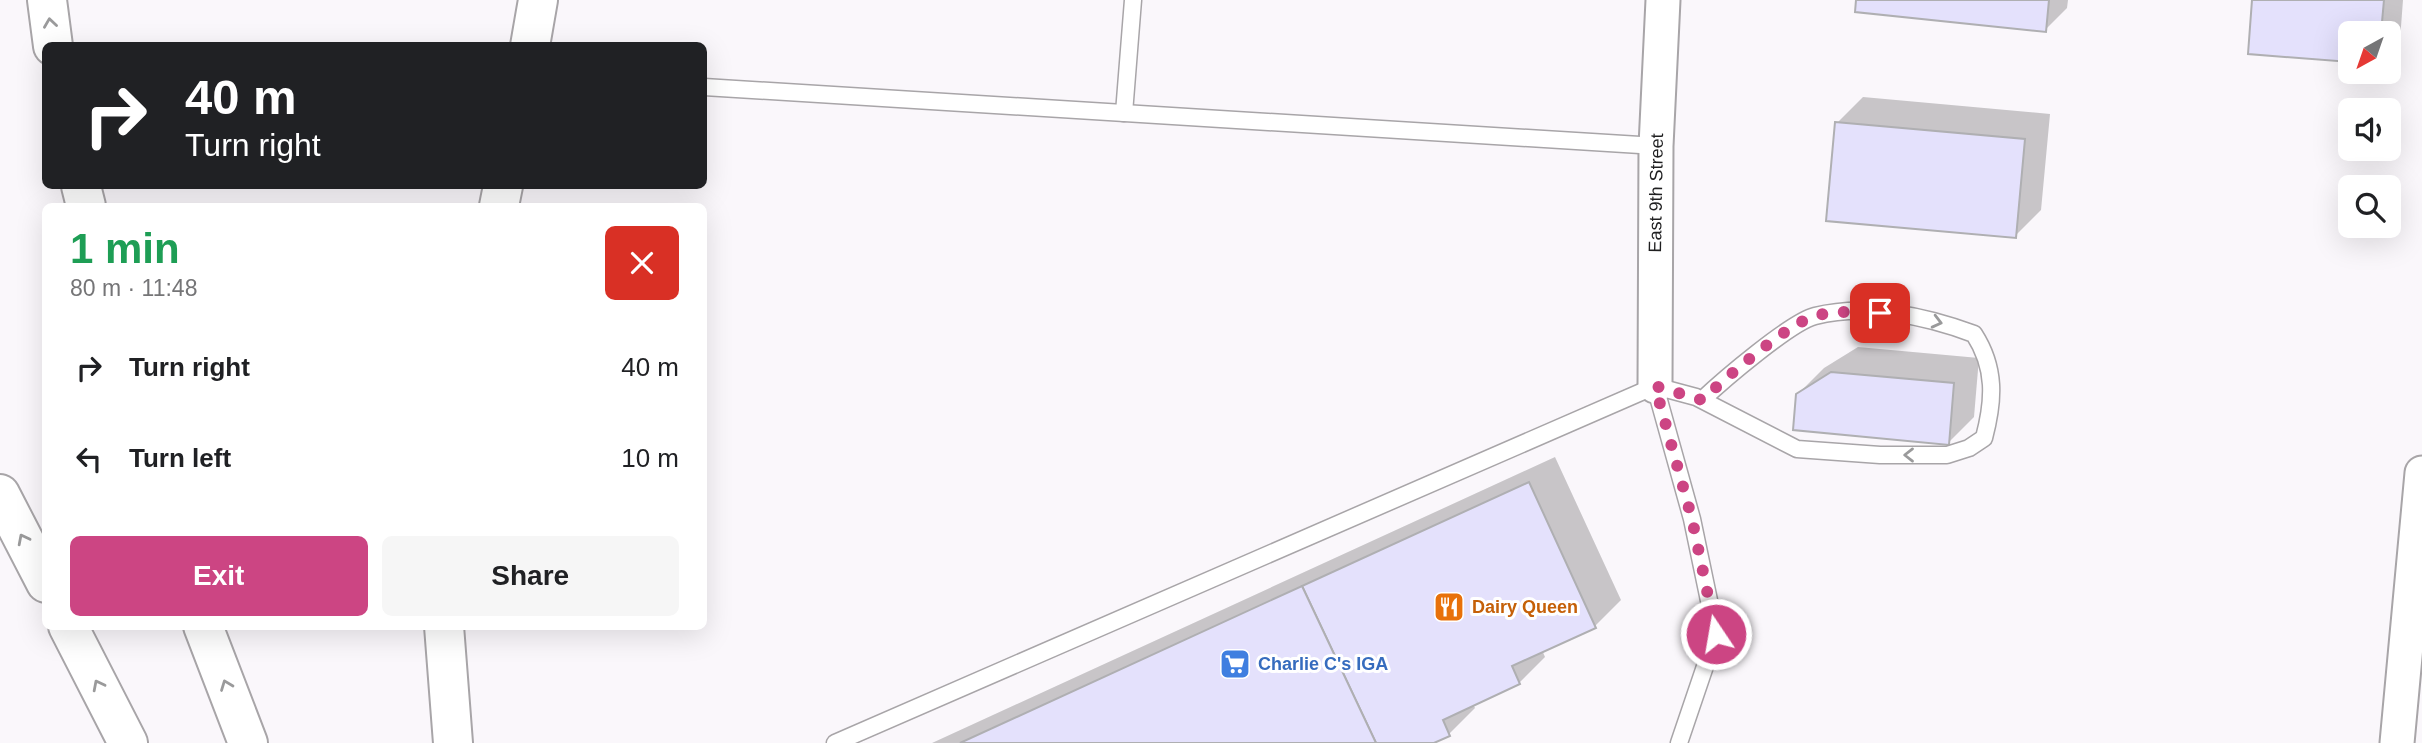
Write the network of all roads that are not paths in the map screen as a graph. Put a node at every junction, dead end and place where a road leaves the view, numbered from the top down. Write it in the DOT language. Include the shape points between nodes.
graph roads {
  1 [pos="47,0"];
  2 [pos="538,0"];
  3 [pos="1133,0"];
  4 [pos="1663,0"];
  5 [pos="52,42"];
  6 [pos="531,42"];
  7 [pos="707,87"];
  8 [pos="1124,113"];
  9 [pos="1656,146"];
  10 [pos="1655,386"];
  11 [pos="1702,400"];
  12 [pos="2422,473"];
  13 [pos="0,494"];
  14 [pos="42,575"];
  15 [pos="70,630"];
  16 [pos="205,630"];
  17 [pos="444,630"];
  18 [pos="128,743"];
  19 [pos="248,743"];
  20 [pos="453,743"];
  21 [pos="835,743"];
  22 [pos="1679,743"];
  23 [pos="2397,743"];
  5 -- 1 [label="main road, one-way"];
  2 -- 6 [label="main road"];
  3 -- 8 [label="lane"];
  4 -- 9 [label="street, East 9th Street"];
  7 -- 8 [label="lane"];
  8 -- 9 [label="lane"];
  9 -- 10 [label="street, East 9th Street"];
  10 -- 11 [label="lane"];
  10 -- 21 [label="lane"];
  10 -- 22 [label="lane" via="1692,519 1716,634"];
  11 -- 11 [label="lane, one-way" via="1786,331 1813,316 1848,312 1917,317 1974,334 1989,362 1992,397 1984,439 1947,455 1797,449"];
  12 -- 23 [label="street"];
  14 -- 13 [label="main road, one-way"];
  18 -- 15 [label="main road, one-way"];
  19 -- 16 [label="main road, one-way"];
  17 -- 20 [label="main road"];
}
